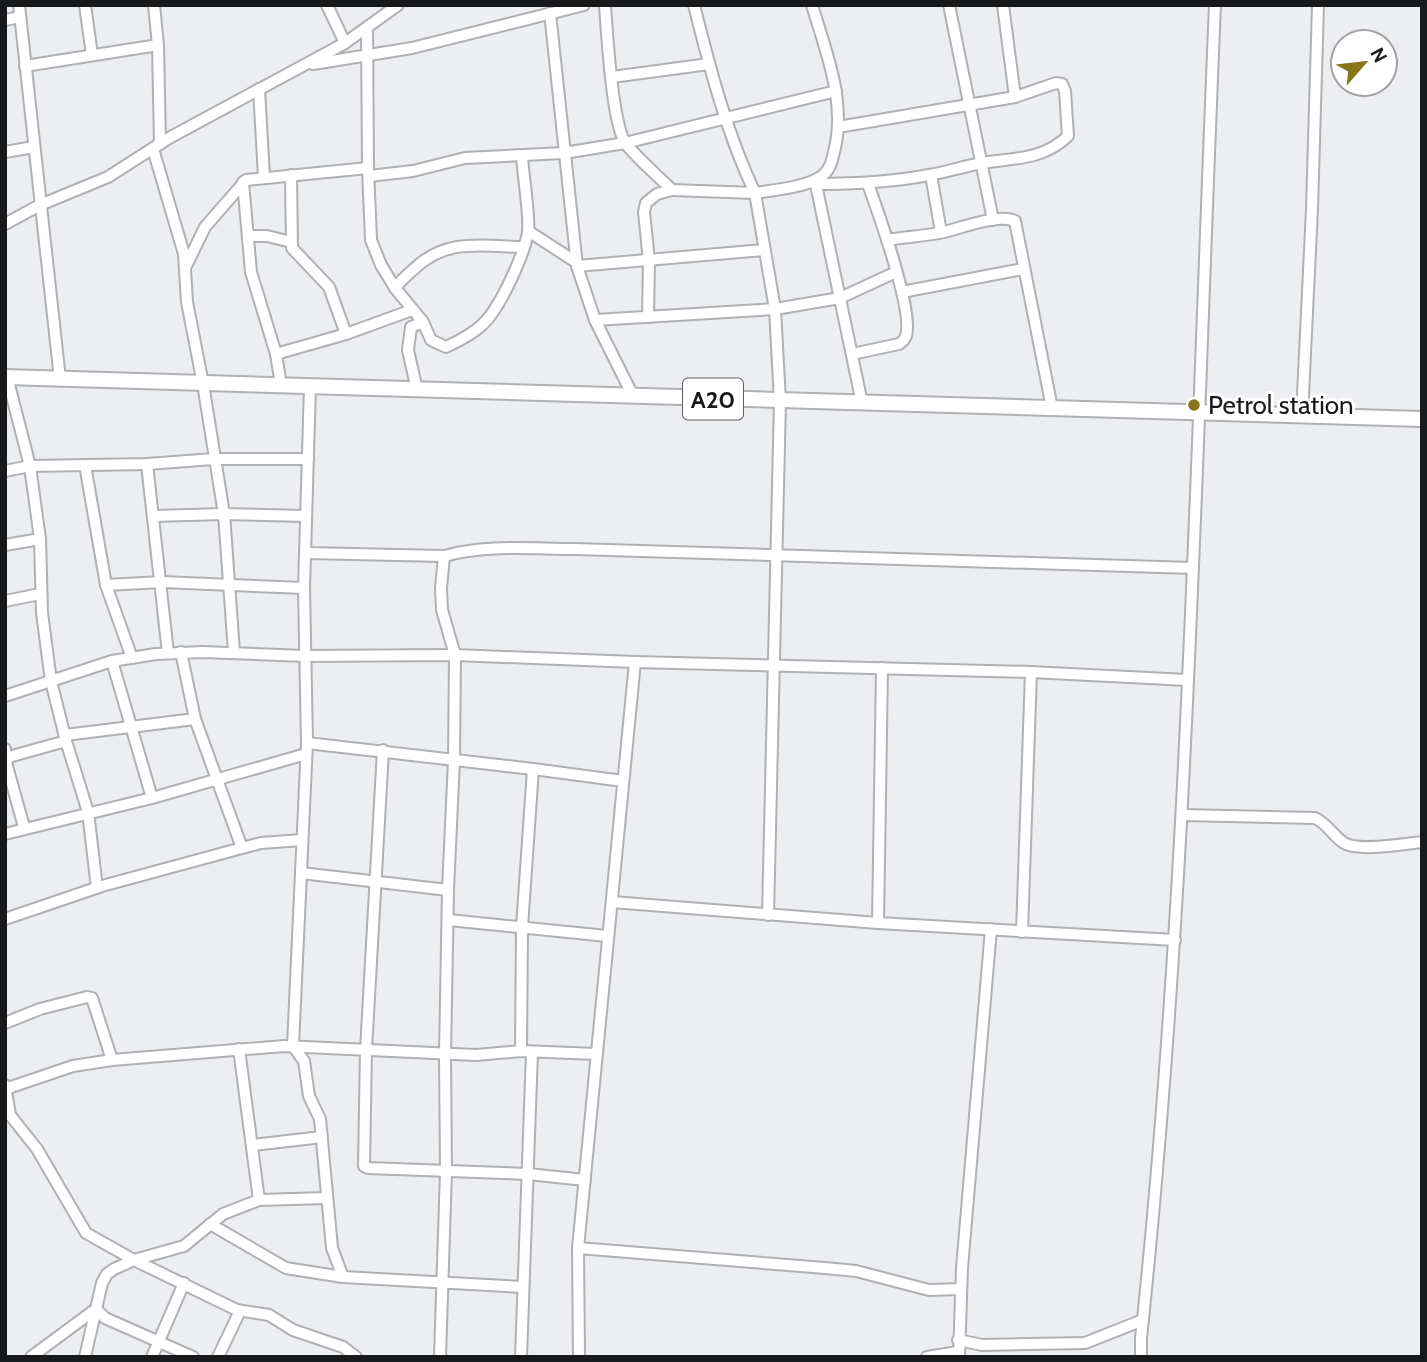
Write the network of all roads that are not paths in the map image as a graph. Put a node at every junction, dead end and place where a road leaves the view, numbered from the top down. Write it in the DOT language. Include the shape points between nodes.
graph roads {
  1 [pos="85,5"];
  2 [pos="154,5"];
  3 [pos="327,5"];
  4 [pos="398,5"];
  5 [pos="584,5"];
  6 [pos="605,5"];
  7 [pos="694,5"];
  8 [pos="812,5"];
  9 [pos="949,5"];
  10 [pos="1003,5"];
  11 [pos="1215,5"];
  12 [pos="1318,5"];
  13 [pos="561,8"];
  14 [pos="19,11"];
  15 [pos="550,13"];
  16 [pos="5,20"];
  17 [pos="367,29"];
  18 [pos="345,43"];
  19 [pos="158,45"];
  20 [pos="367,54"];
  21 [pos="92,55"];
  22 [pos="709,64"];
  23 [pos="25,65"];
  24 [pos="303,66"];
  25 [pos="612,78"];
  26 [pos="260,89"];
  27 [pos="836,91"];
  28 [pos="1015,97"];
  29 [pos="968,103"];
  30 [pos="727,118"];
  31 [pos="838,127"];
  32 [pos="625,143"];
  33 [pos="156,146"];
  34 [pos="34,147"];
  35 [pos="5,152"];
  36 [pos="564,153"];
  37 [pos="522,156"];
  38 [pos="983,163"];
  39 [pos="368,172"];
  40 [pos="291,175"];
  41 [pos="931,175"];
  42 [pos="264,177"];
  43 [pos="243,182"];
  44 [pos="816,182"];
  45 [pos="868,184"];
  46 [pos="672,190"];
  47 [pos="755,193"];
  48 [pos="40,205"];
  49 [pos="993,220"];
  50 [pos="5,224"];
  51 [pos="528,231"];
  52 [pos="941,233"];
  53 [pos="247,236"];
  54 [pos="887,240"];
  55 [pos="291,242"];
  56 [pos="523,247"];
  57 [pos="764,250"];
  58 [pos="649,261"];
  59 [pos="577,264"];
  60 [pos="186,267"];
  61 [pos="1023,268"];
  62 [pos="896,272"];
  63 [pos="395,288"];
  64 [pos="902,292"];
  65 [pos="840,298"];
  66 [pos="775,309"];
  67 [pos="412,310"];
  68 [pos="648,317"];
  69 [pos="595,320"];
  70 [pos="423,322"];
  71 [pos="346,334"];
  72 [pos="276,354"];
  73 [pos="852,354"];
  74 [pos="6,377"];
  75 [pos="60,379"];
  76 [pos="204,384"];
  77 [pos="281,385"];
  78 [pos="310,386"];
  79 [pos="418,390"];
  80 [pos="633,396"];
  81 [pos="780,401"];
  82 [pos="862,402"];
  83 [pos="1052,408"];
  84 [pos="1201,412"];
  85 [pos="1302,415"];
  86 [pos="1422,419"];
  87 [pos="214,459"];
  88 [pos="308,459"];
  89 [pos="147,464"];
  90 [pos="85,465"];
  91 [pos="30,466"];
  92 [pos="5,471"];
  93 [pos="224,514"];
  94 [pos="153,516"];
  95 [pos="306,516"];
  96 [pos="40,539"];
  97 [pos="5,545"];
  98 [pos="306,553"];
  99 [pos="444,556"];
  100 [pos="776,556"];
  101 [pos="1192,568"];
  102 [pos="162,583"];
  103 [pos="106,585"];
  104 [pos="229,585"];
  105 [pos="304,588"];
  106 [pos="40,594"];
  107 [pos="5,601"];
  108 [pos="181,652"];
  109 [pos="168,653"];
  110 [pos="234,653"];
  111 [pos="455,655"];
  112 [pos="305,656"];
  113 [pos="132,658"];
  114 [pos="112,661"];
  115 [pos="635,662"];
  116 [pos="774,666"];
  117 [pos="882,668"];
  118 [pos="1031,672"];
  119 [pos="1187,680"];
  120 [pos="51,681"];
  121 [pos="5,696"];
  122 [pos="195,719"];
  123 [pos="131,728"];
  124 [pos="65,738"];
  125 [pos="307,748"];
  126 [pos="383,750"];
  127 [pos="6,755"];
  128 [pos="454,760"];
  129 [pos="533,769"];
  130 [pos="216,780"];
  131 [pos="623,781"];
  132 [pos="152,797"];
  133 [pos="89,811"];
  134 [pos="1183,815"];
  135 [pos="24,827"];
  136 [pos="5,834"];
  137 [pos="302,839"];
  138 [pos="1422,842"];
  139 [pos="242,849"];
  140 [pos="301,873"];
  141 [pos="376,882"];
  142 [pos="97,888"];
  143 [pos="448,890"];
  144 [pos="612,902"];
  145 [pos="768,915"];
  146 [pos="5,919"];
  147 [pos="449,920"];
  148 [pos="878,923"];
  149 [pos="523,927"];
  150 [pos="990,929"];
  151 [pos="1022,932"];
  152 [pos="607,936"];
  153 [pos="1175,940"];
  154 [pos="5,1023"];
  155 [pos="293,1046"];
  156 [pos="239,1049"];
  157 [pos="366,1050"];
  158 [pos="526,1051"];
  159 [pos="445,1054"];
  160 [pos="597,1054"];
  161 [pos="112,1060"];
  162 [pos="6,1087"];
  163 [pos="322,1137"];
  164 [pos="253,1145"];
  165 [pos="446,1171"];
  166 [pos="528,1174"];
  167 [pos="585,1180"];
  168 [pos="327,1198"];
  169 [pos="259,1200"];
  170 [pos="210,1224"];
  171 [pos="578,1248"];
  172 [pos="134,1260"];
  173 [pos="343,1277"];
  174 [pos="441,1282"];
  175 [pos="184,1283"];
  176 [pos="523,1287"];
  177 [pos="961,1289"];
  178 [pos="96,1309"];
  179 [pos="240,1311"];
  180 [pos="1143,1320"];
  181 [pos="958,1339"];
  182 [pos="159,1341"];
  183 [pos="958,1355"];
  184 [pos="31,1357"];
  185 [pos="85,1357"];
  186 [pos="152,1357"];
  187 [pos="193,1357"];
  188 [pos="218,1357"];
  189 [pos="356,1357"];
  190 [pos="440,1357"];
  191 [pos="521,1357"];
  192 [pos="579,1357"];
  193 [pos="927,1357"];
  194 [pos="1142,1357"];
  1 -- 21 [label="street"];
  2 -- 19 [label="street"];
  3 -- 18 [label="street"];
  4 -- 17 [label="street"];
  5 -- 13 [label="street"];
  6 -- 25 [label="street"];
  7 -- 22 [label="street"];
  8 -- 27 [label="street"];
  9 -- 29 [label="street"];
  10 -- 28 [label="street"];
  11 -- 84 [label="street"];
  12 -- 85 [label="street"];
  13 -- 15 [label="street"];
  14 -- 16 [label="street"];
  14 -- 23 [label="street"];
  15 -- 20 [label="street" via="412,48"];
  15 -- 36 [label="street"];
  17 -- 18 [label="street"];
  17 -- 20 [label="street"];
  18 -- 24 [label="street"];
  19 -- 21 [label="street"];
  19 -- 33 [label="street"];
  20 -- 24 [label="street"];
  20 -- 39 [label="street"];
  21 -- 23 [label="street"];
  22 -- 25 [label="street"];
  22 -- 30 [label="street"];
  23 -- 34 [label="street"];
  24 -- 26 [label="street"];
  25 -- 32 [label="street"];
  26 -- 33 [label="street"];
  26 -- 42 [label="street"];
  27 -- 30 [label="street"];
  27 -- 31 [label="street"];
  28 -- 29 [label="street"];
  28 -- 38 [label="street" via="1062,84 1068,136 1040,155"];
  29 -- 31 [label="street"];
  29 -- 38 [label="street"];
  30 -- 32 [label="street"];
  30 -- 47 [label="street"];
  31 -- 44 [label="street" via="830,167"];
  32 -- 36 [label="street"];
  32 -- 46 [label="street"];
  33 -- 48 [label="street" via="108,177"];
  33 -- 60 [label="street"];
  34 -- 35 [label="street"];
  34 -- 48 [label="street"];
  36 -- 37 [label="street"];
  36 -- 59 [label="street"];
  37 -- 39 [label="street" via="465,158 413,171"];
  37 -- 51 [label="street"];
  38 -- 41 [label="street"];
  38 -- 49 [label="street"];
  39 -- 40 [label="street"];
  39 -- 63 [label="street" via="372,246"];
  40 -- 42 [label="street"];
  40 -- 55 [label="street"];
  41 -- 45 [label="street"];
  41 -- 52 [label="street"];
  42 -- 43 [label="street"];
  43 -- 53 [label="street"];
  43 -- 60 [label="street" via="205,227"];
  44 -- 45 [label="street"];
  44 -- 47 [label="street"];
  44 -- 65 [label="street"];
  45 -- 54 [label="street"];
  46 -- 47 [label="street"];
  46 -- 58 [label="street" via="646,203"];
  47 -- 57 [label="street"];
  48 -- 50 [label="street"];
  48 -- 75 [label="street"];
  49 -- 52 [label="street"];
  49 -- 61 [label="street" via="1009,218 1017,223"];
  51 -- 56 [label="street"];
  51 -- 59 [label="street"];
  52 -- 54 [label="street"];
  53 -- 55 [label="street"];
  53 -- 72 [label="street" via="256,291"];
  54 -- 62 [label="street"];
  55 -- 71 [label="street" via="329,287"];
  56 -- 63 [label="street" via="442,249 427,256"];
  56 -- 70 [label="street" via="497,305 472,333 443,346 431,340"];
  57 -- 58 [label="street"];
  57 -- 66 [label="street"];
  58 -- 59 [label="street"];
  58 -- 68 [label="street"];
  59 -- 69 [label="street"];
  60 -- 76 [label="street" via="187,302"];
  61 -- 64 [label="street"];
  61 -- 83 [label="street"];
  62 -- 64 [label="street"];
  62 -- 65 [label="street"];
  63 -- 67 [label="street"];
  64 -- 73 [label="street" via="905,339"];
  65 -- 66 [label="street"];
  65 -- 73 [label="street"];
  66 -- 68 [label="street"];
  66 -- 81 [label="street"];
  67 -- 70 [label="street"];
  67 -- 71 [label="street"];
  68 -- 69 [label="street"];
  69 -- 80 [label="street"];
  70 -- 79 [label="street" via="411,327 408,343"];
  71 -- 72 [label="street"];
  72 -- 77 [label="street"];
  73 -- 82 [label="street"];
  74 -- 75 [label="main road, A20"];
  74 -- 91 [label="street"];
  75 -- 76 [label="main road, A20"];
  76 -- 77 [label="main road, A20"];
  76 -- 87 [label="street"];
  77 -- 78 [label="main road, A20"];
  78 -- 79 [label="main road, A20"];
  78 -- 88 [label="street"];
  79 -- 80 [label="main road, A20"];
  80 -- 81 [label="main road, A20"];
  81 -- 82 [label="main road, A20"];
  81 -- 100 [label="street"];
  82 -- 83 [label="main road, A20"];
  83 -- 84 [label="main road, A20"];
  84 -- 85 [label="main road, A20"];
  84 -- 101 [label="street"];
  85 -- 86 [label="main road, A20"];
  87 -- 88 [label="street"];
  87 -- 89 [label="street"];
  87 -- 93 [label="street"];
  88 -- 95 [label="street"];
  89 -- 90 [label="street"];
  89 -- 94 [label="street"];
  90 -- 91 [label="street"];
  90 -- 103 [label="street"];
  91 -- 92 [label="street"];
  91 -- 96 [label="street"];
  93 -- 94 [label="street"];
  93 -- 95 [label="street"];
  93 -- 104 [label="street"];
  94 -- 102 [label="street"];
  95 -- 98 [label="street"];
  96 -- 97 [label="street"];
  96 -- 106 [label="street"];
  98 -- 99 [label="street"];
  98 -- 105 [label="street"];
  99 -- 100 [label="street" via="487,548"];
  99 -- 111 [label="street" via="442,610"];
  100 -- 101 [label="street"];
  100 -- 116 [label="street"];
  101 -- 119 [label="street"];
  102 -- 103 [label="street"];
  102 -- 104 [label="street"];
  102 -- 109 [label="street"];
  103 -- 113 [label="street"];
  104 -- 105 [label="street"];
  104 -- 110 [label="street"];
  105 -- 112 [label="street"];
  106 -- 107 [label="street"];
  106 -- 120 [label="street"];
  108 -- 109 [label="street"];
  108 -- 110 [label="street"];
  108 -- 122 [label="street"];
  109 -- 113 [label="street"];
  110 -- 112 [label="street"];
  111 -- 112 [label="street"];
  111 -- 115 [label="street"];
  111 -- 128 [label="street"];
  112 -- 125 [label="street"];
  113 -- 114 [label="street"];
  114 -- 120 [label="street"];
  114 -- 123 [label="street"];
  115 -- 116 [label="street"];
  115 -- 131 [label="street"];
  116 -- 117 [label="street"];
  116 -- 145 [label="street"];
  117 -- 118 [label="street"];
  117 -- 148 [label="street"];
  118 -- 119 [label="street"];
  118 -- 151 [label="street"];
  119 -- 134 [label="street"];
  120 -- 121 [label="street"];
  120 -- 124 [label="street"];
  122 -- 123 [label="street"];
  122 -- 130 [label="street"];
  123 -- 124 [label="street"];
  123 -- 132 [label="street"];
  124 -- 127 [label="street"];
  124 -- 133 [label="street"];
  125 -- 126 [label="street"];
  125 -- 130 [label="street"];
  125 -- 137 [label="street"];
  126 -- 128 [label="street"];
  126 -- 141 [label="street"];
  127 -- 135 [label="street"];
  128 -- 129 [label="street"];
  128 -- 143 [label="street"];
  129 -- 131 [label="street"];
  129 -- 149 [label="street"];
  130 -- 132 [label="street"];
  130 -- 139 [label="street"];
  131 -- 144 [label="street"];
  132 -- 133 [label="street"];
  133 -- 135 [label="street"];
  133 -- 142 [label="street"];
  134 -- 138 [label="street" via="1315,818 1347,845 1359,848"];
  134 -- 153 [label="street"];
  135 -- 136 [label="street"];
  137 -- 139 [label="street"];
  137 -- 140 [label="street"];
  139 -- 142 [label="street"];
  140 -- 141 [label="street"];
  140 -- 155 [label="street"];
  141 -- 143 [label="street"];
  141 -- 157 [label="street"];
  142 -- 146 [label="street"];
  143 -- 147 [label="street"];
  144 -- 145 [label="street"];
  144 -- 152 [label="street"];
  145 -- 148 [label="street"];
  147 -- 149 [label="street"];
  147 -- 159 [label="street"];
  148 -- 150 [label="street"];
  149 -- 152 [label="street"];
  149 -- 158 [label="street"];
  150 -- 151 [label="street"];
  150 -- 177 [label="street"];
  151 -- 153 [label="street"];
  152 -- 160 [label="street"];
  153 -- 180 [label="street"];
  154 -- 161 [label="street" via="40,1009 92,998"];
  155 -- 156 [label="street"];
  155 -- 157 [label="street"];
  155 -- 163 [label="street" via="304,1061"];
  156 -- 161 [label="street"];
  156 -- 164 [label="street"];
  157 -- 159 [label="street"];
  157 -- 165 [label="street" via="364,1166"];
  158 -- 159 [label="street"];
  158 -- 160 [label="street"];
  158 -- 166 [label="street"];
  159 -- 165 [label="street"];
  160 -- 167 [label="street"];
  161 -- 162 [label="street" via="73,1066"];
  162 -- 172 [label="street" via="10,1115 37,1149 83,1229"];
  163 -- 164 [label="street"];
  163 -- 168 [label="street"];
  164 -- 169 [label="street"];
  165 -- 166 [label="street"];
  165 -- 174 [label="street"];
  166 -- 167 [label="street"];
  166 -- 176 [label="street"];
  167 -- 171 [label="street"];
  168 -- 169 [label="street"];
  168 -- 173 [label="street" via="332,1248"];
  169 -- 170 [label="street"];
  170 -- 172 [label="street" via="184,1246"];
  170 -- 173 [label="street" via="282,1267"];
  171 -- 177 [label="street" via="856,1271 929,1290"];
  171 -- 192 [label="street"];
  172 -- 175 [label="street"];
  172 -- 178 [label="street" via="107,1274"];
  173 -- 174 [label="street"];
  174 -- 176 [label="street"];
  174 -- 190 [label="street"];
  175 -- 179 [label="street"];
  175 -- 182 [label="street"];
  176 -- 191 [label="street"];
  177 -- 181 [label="street"];
  178 -- 182 [label="street" via="104,1318"];
  178 -- 184 [label="street"];
  178 -- 185 [label="street"];
  179 -- 188 [label="street"];
  179 -- 189 [label="street" via="269,1315 293,1330 346,1348"];
  180 -- 181 [label="street" via="1085,1343 982,1345"];
  180 -- 194 [label="street"];
  181 -- 183 [label="street"];
  182 -- 186 [label="street"];
  182 -- 187 [label="street"];
  183 -- 193 [label="street"];
}
